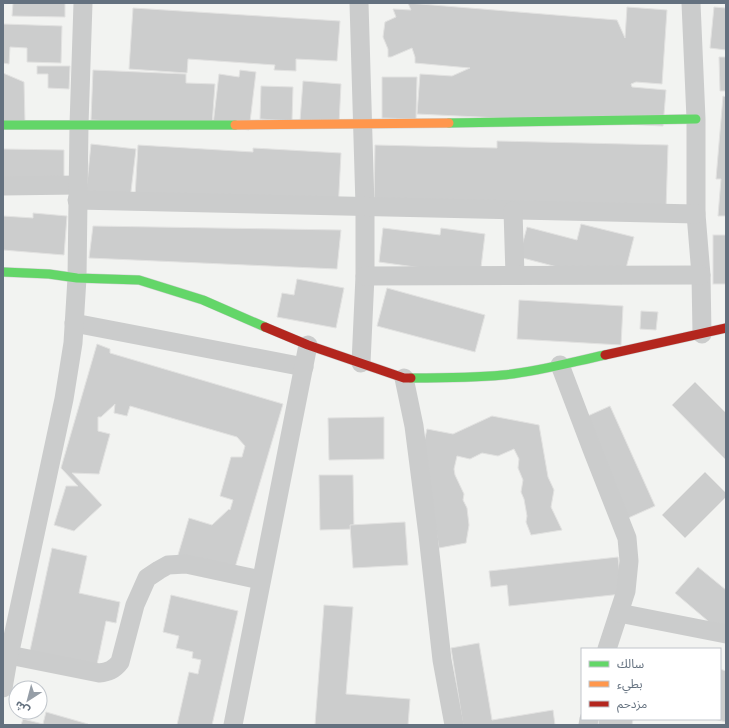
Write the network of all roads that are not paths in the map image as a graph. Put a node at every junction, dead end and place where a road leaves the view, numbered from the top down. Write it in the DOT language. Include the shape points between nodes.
graph roads {
  1 [pos="83,3"];
  2 [pos="359,3"];
  3 [pos="691,3"];
  4 [pos="696,119"];
  5 [pos="3,125"];
  6 [pos="79,125"];
  7 [pos="363,125"];
  8 [pos="3,186"];
  9 [pos="78,192"];
  10 [pos="365,206"];
  11 [pos="513,211"];
  12 [pos="696,214"];
  13 [pos="3,272"];
  14 [pos="515,275"];
  15 [pos="701,275"];
  16 [pos="365,276"];
  17 [pos="77,278"];
  18 [pos="74,323"];
  19 [pos="726,328"];
  20 [pos="702,334"];
  21 [pos="308,345"];
  22 [pos="361,363"];
  23 [pos="560,365"];
  24 [pos="304,367"];
  25 [pos="404,378"];
  26 [pos="261,580"];
  27 [pos="619,613"];
  28 [pos="726,634"];
  29 [pos="607,648"];
  30 [pos="9,655"];
  31 [pos="3,688"];
  32 [pos="233,725"];
  33 [pos="454,725"];
  1 -- 6 [label="street"];
  2 -- 7 [label="street"];
  3 -- 4 [label="street"];
  4 -- 7 [label="main road"];
  4 -- 12 [label="street"];
  5 -- 6 [label="main road"];
  6 -- 7 [label="main road"];
  6 -- 9 [label="street"];
  7 -- 10 [label="street"];
  8 -- 9 [label="street"];
  9 -- 10 [label="street"];
  9 -- 17 [label="street"];
  10 -- 11 [label="street"];
  10 -- 16 [label="street"];
  11 -- 12 [label="street"];
  11 -- 14 [label="street"];
  12 -- 15 [label="street"];
  13 -- 17 [label="main road"];
  14 -- 15 [label="street"];
  14 -- 16 [label="street"];
  15 -- 20 [label="street"];
  16 -- 22 [label="street"];
  17 -- 18 [label="street"];
  17 -- 21 [label="main road" via="139,280 204,300"];
  18 -- 24 [label="street"];
  18 -- 30 [label="street" via="64,399"];
  19 -- 20 [label="main road"];
  20 -- 23 [label="main road"];
  21 -- 22 [label="main road"];
  21 -- 24 [label="street"];
  22 -- 25 [label="main road"];
  23 -- 25 [label="main road" via="504,374"];
  23 -- 27 [label="street" via="627,538 629,561 626,591"];
  24 -- 26 [label="street"];
  25 -- 33 [label="street" via="414,426 442,660"];
  26 -- 30 [label="street" via="186,564 168,565 159,570 147,578 135,605 120,662 109,672 99,673"];
  26 -- 32 [label="street"];
  27 -- 28 [label="street"];
  27 -- 29 [label="street"];
  30 -- 31 [label="street"];
}
